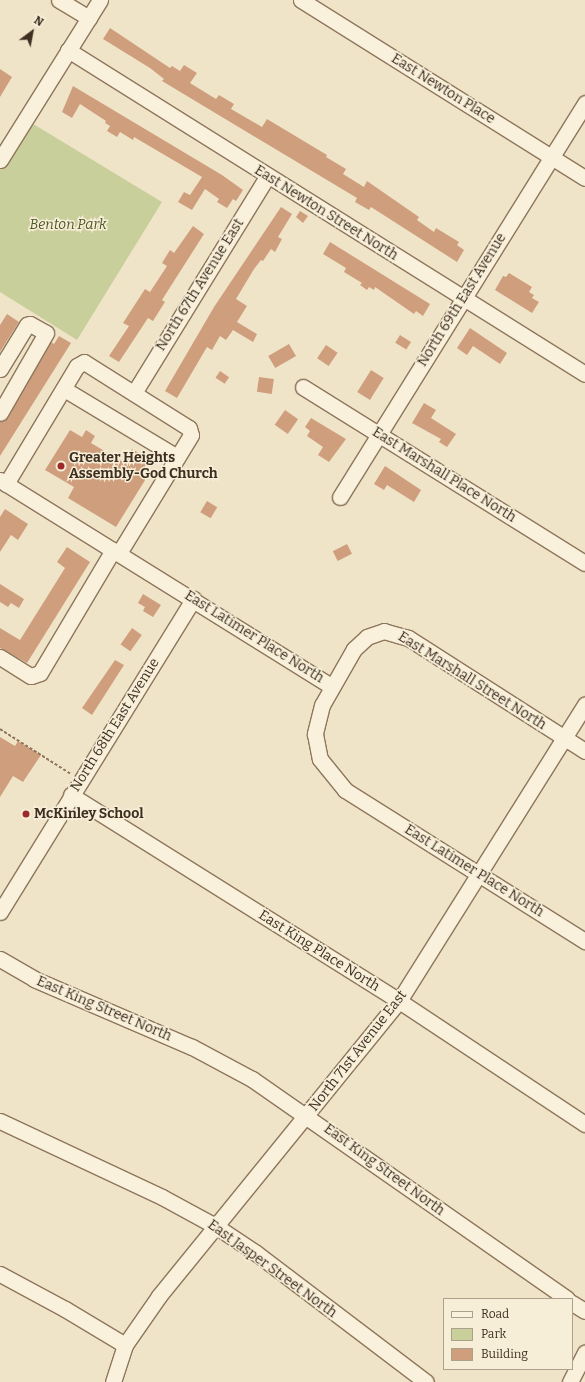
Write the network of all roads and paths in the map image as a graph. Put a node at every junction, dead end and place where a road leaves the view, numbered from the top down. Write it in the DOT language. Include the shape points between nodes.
graph roads {
  1 [pos="59,0"];
  2 [pos="100,0"];
  3 [pos="302,0"];
  4 [pos="89,18"];
  5 [pos="68,50"];
  6 [pos="585,103"];
  7 [pos="551,156"];
  8 [pos="0,160"];
  9 [pos="267,176"];
  10 [pos="585,178"];
  11 [pos="463,298"];
  12 [pos="0,369"];
  13 [pos="585,374"];
  14 [pos="303,387"];
  15 [pos="64,389"];
  16 [pos="134,393"];
  17 [pos="0,413"];
  18 [pos="379,434"];
  19 [pos="177,457"];
  20 [pos="2,483"];
  21 [pos="340,497"];
  22 [pos="116,551"];
  23 [pos="585,563"];
  24 [pos="194,599"];
  25 [pos="0,657"];
  26 [pos="331,686"];
  27 [pos="585,705"];
  28 [pos="0,729"];
  29 [pos="564,738"];
  30 [pos="585,751"];
  31 [pos="81,780"];
  32 [pos="71,795"];
  33 [pos="479,874"];
  34 [pos="0,912"];
  35 [pos="585,941"];
  36 [pos="0,959"];
  37 [pos="399,1001"];
  38 [pos="307,1116"];
  39 [pos="0,1121"];
  40 [pos="585,1124"];
  41 [pos="217,1227"];
  42 [pos="0,1274"];
  43 [pos="566,1298"];
  44 [pos="573,1303"];
  45 [pos="585,1311"];
  46 [pos="125,1345"];
  47 [pos="585,1353"];
  48 [pos="114,1382"];
  49 [pos="426,1382"];
  50 [pos="570,1382"];
  1 -- 4 [label="street"];
  2 -- 4 [label="street"];
  3 -- 7 [label="street, East Newton Place"];
  4 -- 5 [label="street"];
  5 -- 8 [label="street"];
  5 -- 9 [label="street, East Newton Street North"];
  6 -- 7 [label="street, North 69th East Avenue"];
  7 -- 10 [label="street, East Newton Place"];
  7 -- 11 [label="street, North 69th East Avenue"];
  9 -- 11 [label="street, East Newton Street North"];
  9 -- 16 [label="street, North 67th Avenue East"];
  11 -- 13 [label="street, East Newton Street North"];
  11 -- 18 [label="street, North 69th East Avenue"];
  12 -- 17 [label="street" via="27,325 30,324 46,333"];
  14 -- 18 [label="street, East Marshall Place North"];
  15 -- 16 [label="street" via="77,366 84,362"];
  15 -- 19 [label="street"];
  15 -- 20 [label="street"];
  16 -- 19 [label="street" via="189,428 191,435"];
  18 -- 21 [label="street, North 69th East Avenue"];
  18 -- 23 [label="street, East Marshall Place North"];
  19 -- 22 [label="street"];
  20 -- 22 [label="street, East Latimer Place North"];
  22 -- 24 [label="street, East Latimer Place North"];
  22 -- 25 [label="street" via="40,673 31,676"];
  24 -- 26 [label="street, East Latimer Place North"];
  24 -- 31 [label="street, North 68th East Avenue"];
  26 -- 29 [label="street, East Marshall Street North" via="359,643 375,632 394,632 408,638"];
  26 -- 33 [label="street, East Latimer Place North" via="316,719 315,734 320,759 337,782 345,790"];
  27 -- 29 [label="street, North 71st Avenue East"];
  28 -- 31 [label="path"];
  29 -- 30 [label="street, East Marshall Street North"];
  29 -- 33 [label="street, North 71st Avenue East"];
  31 -- 32 [label="street, North 68th East Avenue"];
  32 -- 34 [label="street, North 68th East Avenue"];
  32 -- 37 [label="street, East King Place North"];
  33 -- 35 [label="street, East Latimer Place North"];
  33 -- 37 [label="street, North 71st Avenue East"];
  36 -- 38 [label="street, East King Street North" via="34,979 192,1047 252,1080"];
  37 -- 38 [label="street, North 71st Avenue East"];
  37 -- 40 [label="street, East King Place North"];
  38 -- 41 [label="street, North 71st Avenue East"];
  38 -- 43 [label="street, East King Street North"];
  39 -- 41 [label="street, East Jasper Street North" via="162,1197"];
  41 -- 46 [label="street, North 71st Avenue East" via="159,1296"];
  41 -- 49 [label="street, East Jasper Street North" via="256,1253"];
  42 -- 46 [label="street"];
  44 -- 45 [label="street"];
  46 -- 48 [label="street, North 71st Avenue East"];
  47 -- 50 [label="street"];
}
